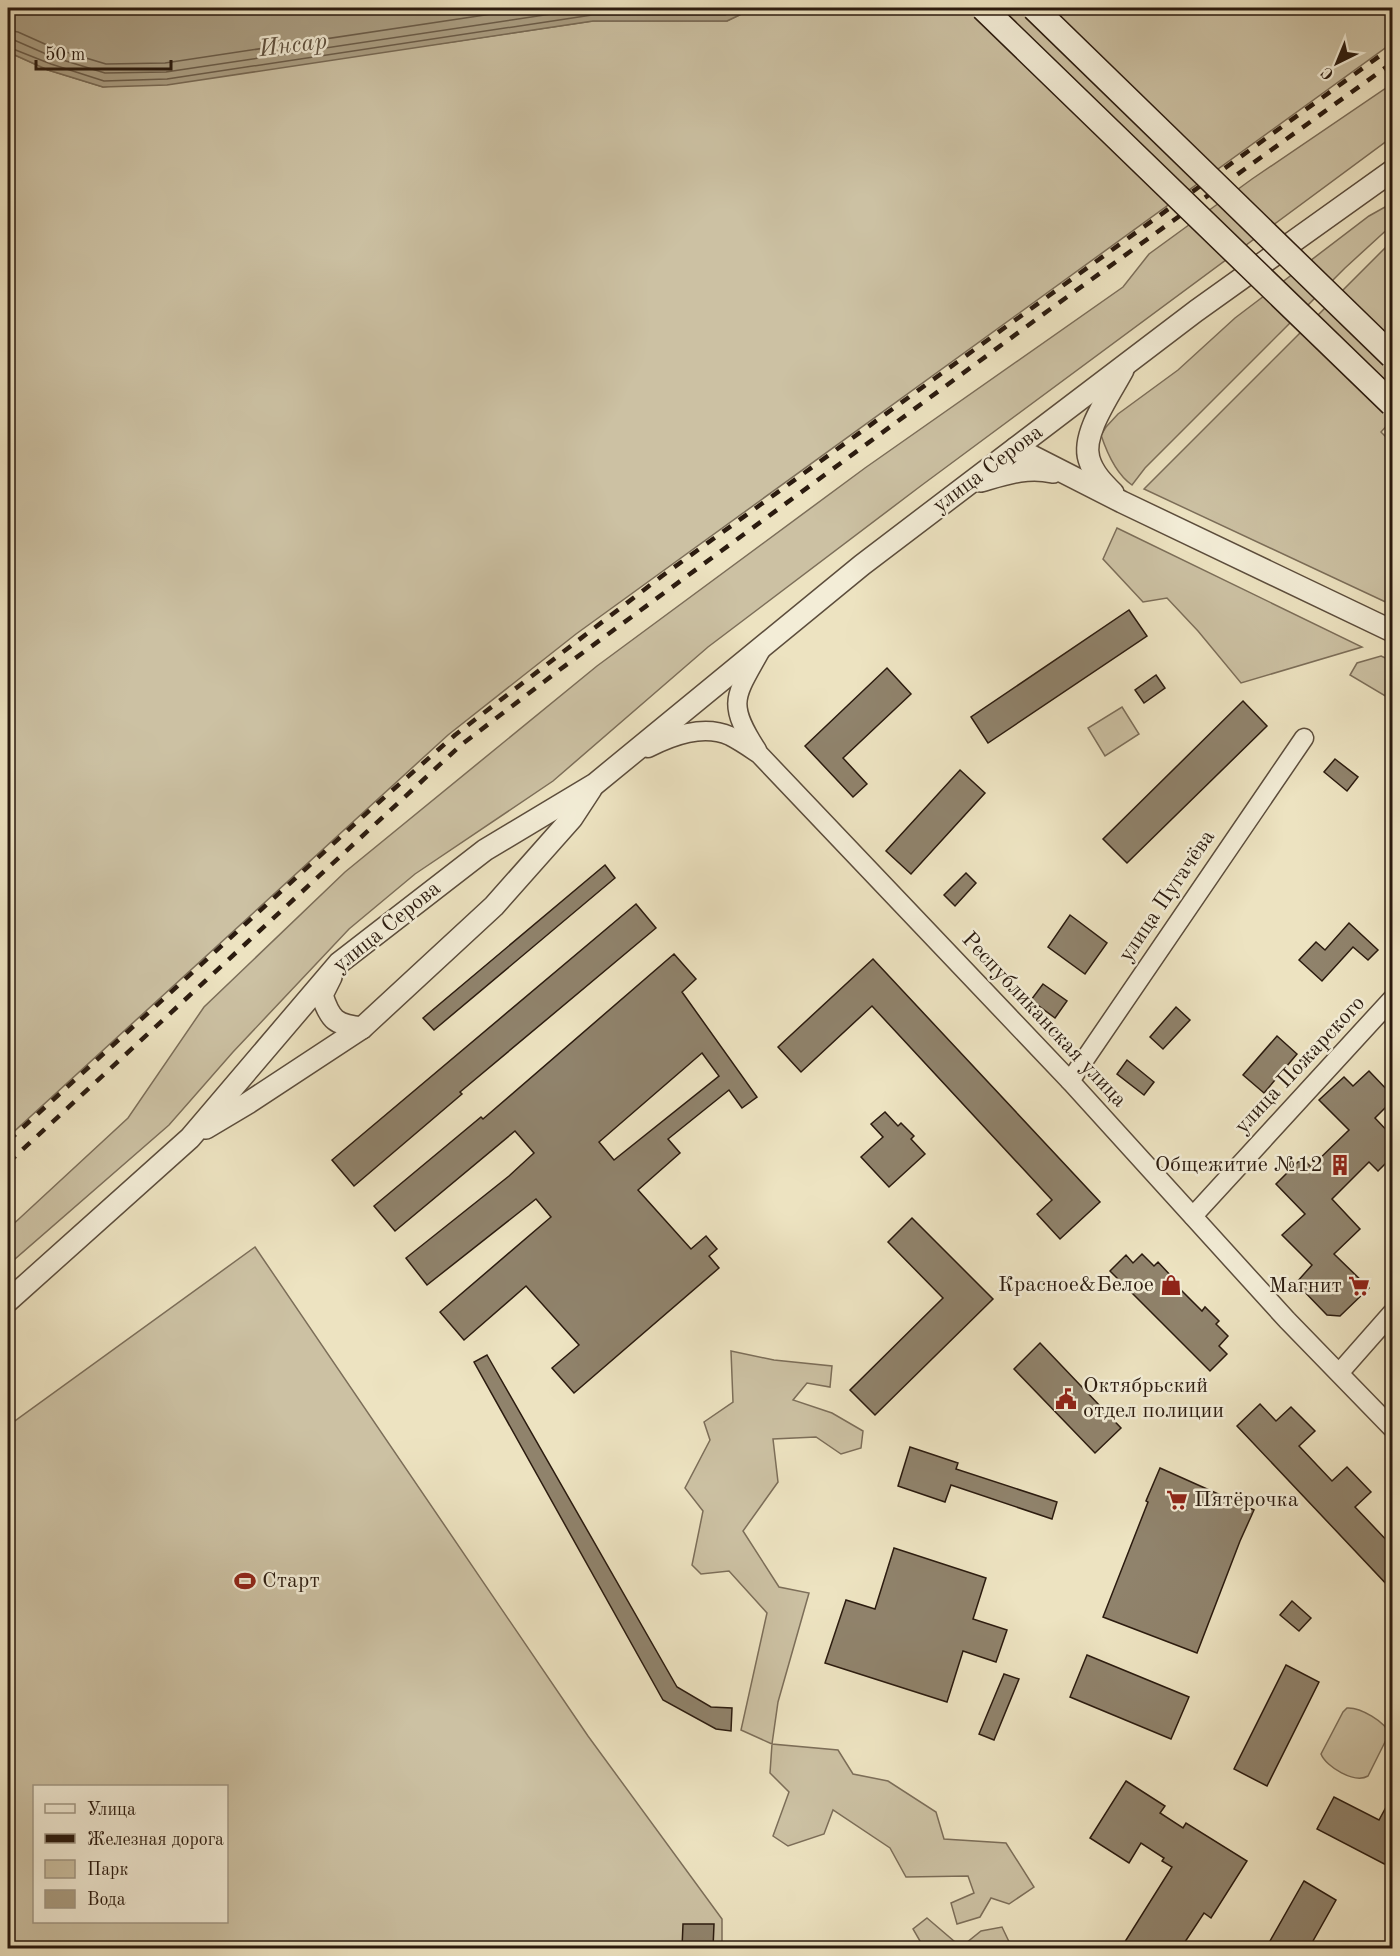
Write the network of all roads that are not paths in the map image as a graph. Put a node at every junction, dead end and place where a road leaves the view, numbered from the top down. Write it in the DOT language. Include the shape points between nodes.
graph roads {
  1 [pos="984,8"];
  2 [pos="1034,8"];
  3 [pos="1392,171"];
  4 [pos="1392,356"];
  5 [pos="1127,364"];
  6 [pos="1392,404"];
  7 [pos="1016,448"];
  8 [pos="1071,476"];
  9 [pos="969,484"];
  10 [pos="1122,502"];
  11 [pos="1392,631"];
  12 [pos="764,645"];
  13 [pos="1304,738"];
  14 [pos="759,754"];
  15 [pos="624,760"];
  16 [pos="595,784"];
  17 [pos="339,963"];
  18 [pos="1392,999"];
  19 [pos="362,1028"];
  20 [pos="1070,1081"];
  21 [pos="190,1138"];
  22 [pos="1194,1216"];
  23 [pos="8,1301"];
  24 [pos="1392,1313"];
  25 [pos="1340,1372"];
  26 [pos="1392,1428"];
  1 -- 6 [label="main road, bridge"];
  2 -- 4 [label="main road, bridge"];
  3 -- 5 [label="street, улица Серова"];
  5 -- 7 [label="street, улица Серова"];
  5 -- 10 [label="street" via="1094,424 1087,446 1089,460 1100,480"];
  7 -- 8 [label="street"];
  7 -- 9 [label="street, улица Серова"];
  8 -- 9 [label="street" via="1023,469"];
  8 -- 10 [label="street"];
  9 -- 12 [label="street, улица Серова"];
  10 -- 11 [label="street"];
  12 -- 14 [label="street" via="740,688 736,708 742,727"];
  12 -- 15 [label="street, улица Серова"];
  13 -- 20 [label="street, улица Пугачёва"];
  14 -- 15 [label="street, Республиканская улица" via="729,735 705,731 672,736"];
  14 -- 20 [label="street, Республиканская улица"];
  15 -- 16 [label="street, улица Серова"];
  16 -- 17 [label="street, улица Серова" via="485,850"];
  16 -- 19 [label="street, улица Серова" via="572,818 494,906"];
  17 -- 19 [label="street" via="322,995 328,1012 343,1026"];
  17 -- 21 [label="street, улица Серова"];
  18 -- 22 [label="street, улица Пожарского"];
  19 -- 21 [label="street, улица Серова"];
  20 -- 22 [label="street, Республиканская улица"];
  21 -- 23 [label="street, улица Серова"];
  22 -- 25 [label="street, Республиканская улица" via="1287,1320"];
  24 -- 25 [label="street"];
  25 -- 26 [label="street, Республиканская улица"];
}
